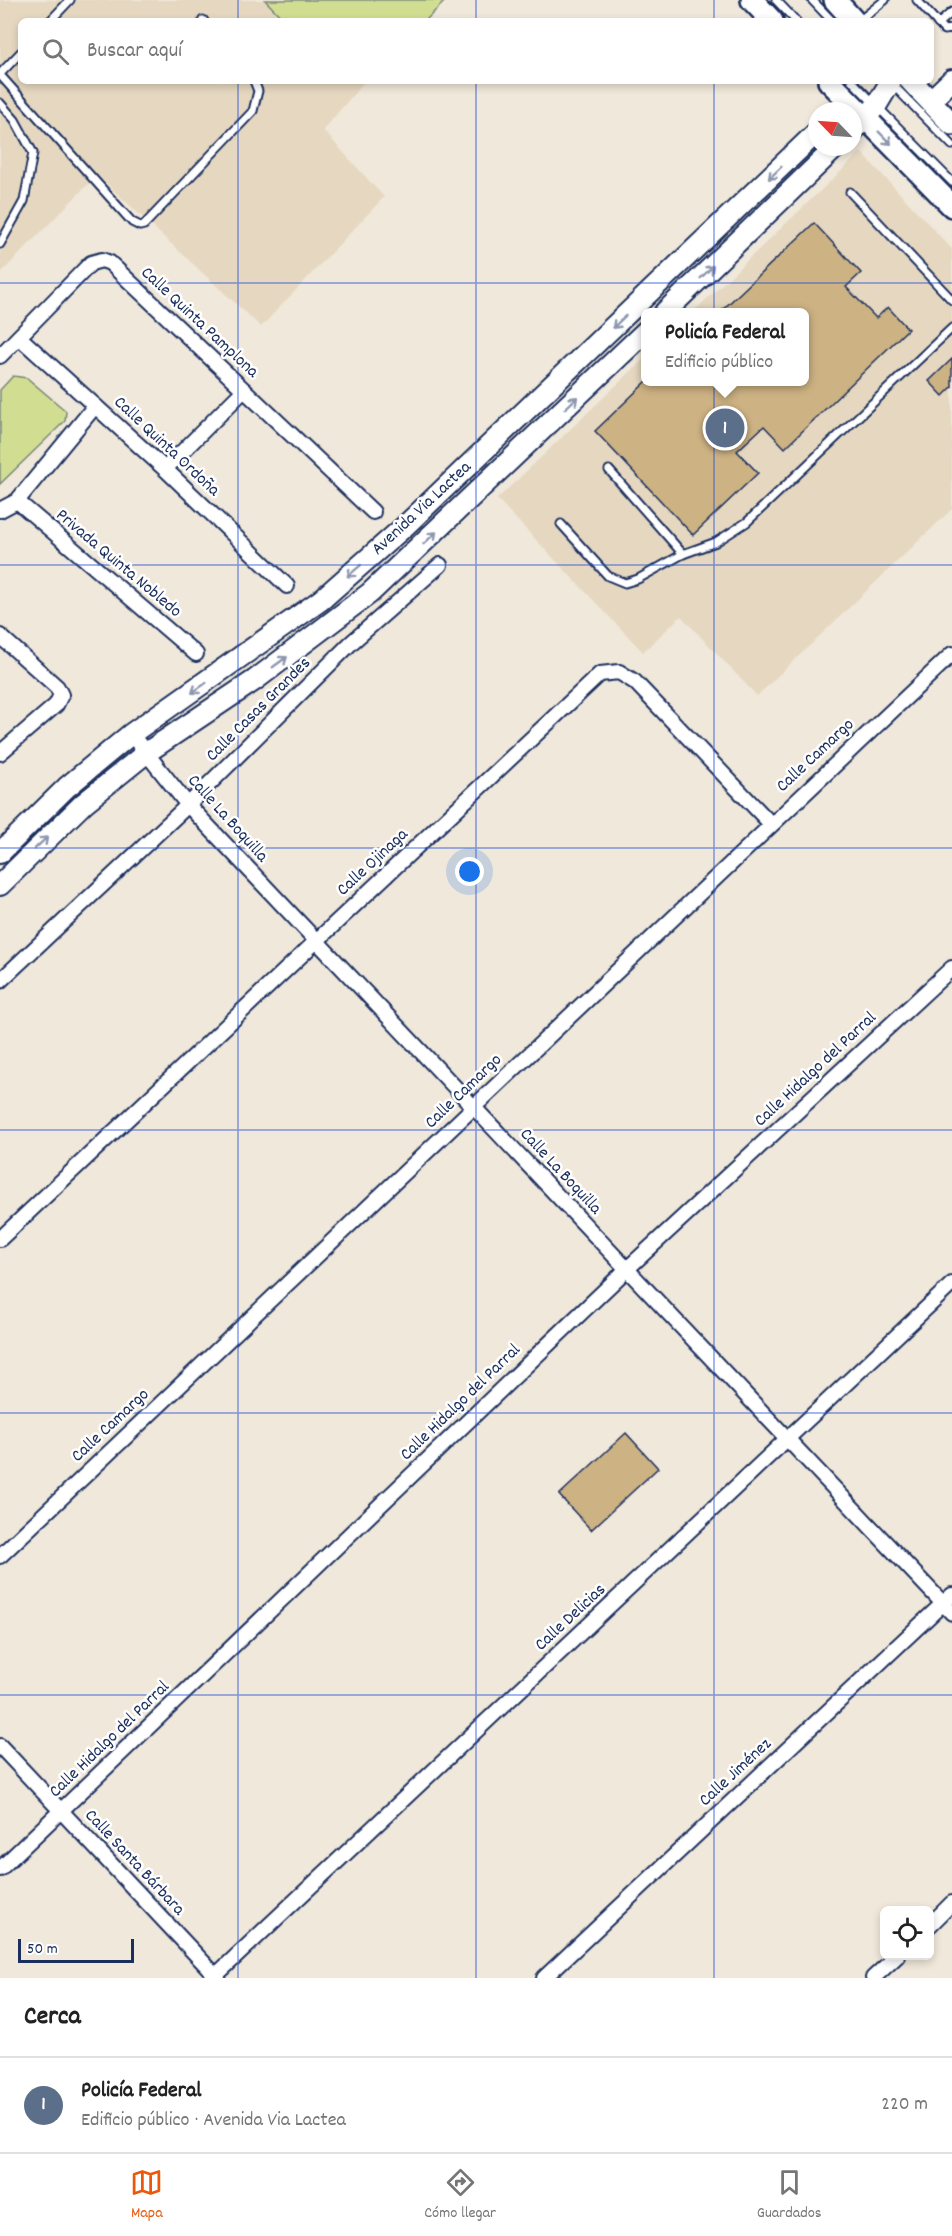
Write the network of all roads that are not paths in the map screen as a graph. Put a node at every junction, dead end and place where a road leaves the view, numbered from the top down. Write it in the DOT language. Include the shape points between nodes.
graph roads {
  1 [pos="70,0"];
  2 [pos="752,0"];
  3 [pos="776,0"];
  4 [pos="812,0"];
  5 [pos="835,0"];
  6 [pos="885,0"];
  7 [pos="917,0"];
  8 [pos="952,12"];
  9 [pos="53,18"];
  10 [pos="769,18"];
  11 [pos="793,18"];
  12 [pos="829,18"];
  13 [pos="853,18"];
  14 [pos="860,18"];
  15 [pos="934,18"];
  16 [pos="934,19"];
  17 [pos="939,24"];
  18 [pos="952,29"];
  19 [pos="18,55"];
  20 [pos="0,75"];
  21 [pos="952,80"];
  22 [pos="255,84"];
  23 [pos="832,84"];
  24 [pos="894,84"];
  25 [pos="899,84"];
  26 [pos="901,84"];
  27 [pos="847,98"];
  28 [pos="930,101"];
  29 [pos="0,103"];
  30 [pos="865,119"];
  31 [pos="952,124"];
  32 [pos="808,141"];
  33 [pos="952,145"];
  34 [pos="827,156"];
  35 [pos="952,182"];
  36 [pos="850,192"];
  37 [pos="952,206"];
  38 [pos="0,244"];
  39 [pos="952,300"];
  40 [pos="669,308"];
  41 [pos="952,327"];
  42 [pos="641,335"];
  43 [pos="19,337"];
  44 [pos="0,357"];
  45 [pos="244,390"];
  46 [pos="95,406"];
  47 [pos="165,469"];
  48 [pos="609,470"];
  49 [pos="17,501"];
  50 [pos="0,510"];
  51 [pos="373,512"];
  52 [pos="561,524"];
  53 [pos="683,554"];
  54 [pos="440,565"];
  55 [pos="287,586"];
  56 [pos="0,636"];
  57 [pos="196,654"];
  58 [pos="952,654"];
  59 [pos="131,734"];
  60 [pos="0,753"];
  61 [pos="146,753"];
  62 [pos="188,805"];
  63 [pos="770,824"];
  64 [pos="0,853"];
  65 [pos="0,885"];
  66 [pos="317,941"];
  67 [pos="952,968"];
  68 [pos="0,981"];
  69 [pos="474,1108"];
  70 [pos="0,1239"];
  71 [pos="627,1269"];
  72 [pos="952,1284"];
  73 [pos="788,1439"];
  74 [pos="0,1556"];
  75 [pos="949,1604"];
  76 [pos="0,1746"];
  77 [pos="61,1812"];
  78 [pos="0,1869"];
  79 [pos="952,1904"];
  80 [pos="934,1921"];
  81 [pos="893,1960"];
  82 [pos="216,1977"];
  83 [pos="544,1978"];
  84 [pos="873,1978"];
  1 -- 9 [label="lane"];
  2 -- 10 [label="main road"];
  3 -- 11 [label="lane"];
  4 -- 12 [label="lane"];
  5 -- 13 [label="main road"];
  6 -- 14 [label="lane"];
  7 -- 15 [label="lane"];
  8 -- 17 [label="lane"];
  16 -- 17 [label="lane"];
  17 -- 18 [label="lane" via="944,30"];
  19 -- 20 [label="lane"];
  20 -- 22 [label="lane" via="132,222 140,226 253,111 258,91"];
  21 -- 28 [label="main road"];
  23 -- 27 [label="main road"];
  24 -- 30 [label="main road"];
  25 -- 33 [label="lane"];
  26 -- 28 [label="main road"];
  27 -- 30 [label="main road"];
  28 -- 31 [label="main road"];
  29 -- 38 [label="lane" via="15,120 33,153 24,201"];
  30 -- 35 [label="lane"];
  30 -- 37 [label="main road, one-way"];
  32 -- 59 [label="main road, Avenida Via Lactea, one-way" via="414,518 330,592"];
  40 -- 34 [label="main road, one-way"];
  36 -- 39 [label="lane"];
  41 -- 53 [label="lane" via="747,522 716,542"];
  61 -- 42 [label="main road, Avenida Via Lactea, one-way" via="255,680 370,593"];
  43 -- 44 [label="street, Calle Quinta Pamplona"];
  43 -- 45 [label="street, Calle Quinta Pamplona" via="84,269 102,260 110,263"];
  43 -- 46 [label="street, Calle Quinta Ordoña"];
  45 -- 47 [label="street"];
  45 -- 51 [label="street, Calle Quinta Pamplona"];
  46 -- 47 [label="street, Calle Quinta Ordoña"];
  46 -- 49 [label="street"];
  47 -- 55 [label="street, Calle Quinta Ordoña"];
  48 -- 53 [label="lane"];
  49 -- 50 [label="street"];
  49 -- 57 [label="street, Privada Quinta Nobledo"];
  52 -- 53 [label="lane" via="616,581 638,579"];
  54 -- 62 [label="street, Calle Casas Grandes" via="351,643"];
  56 -- 60 [label="street" via="61,695 56,705"];
  58 -- 63 [label="street, Calle Camargo"];
  59 -- 61 [label="street, Calle La Boquilla"];
  59 -- 64 [label="main road, Avenida Via Lactea" via="67,787"];
  61 -- 62 [label="street, Calle La Boquilla"];
  65 -- 61 [label="main road, Avenida Via Lactea, one-way" via="84,803"];
  62 -- 66 [label="street, Calle La Boquilla"];
  62 -- 68 [label="street, Calle Casas Grandes"];
  63 -- 66 [label="street, Calle Ojinaga" via="635,682 619,672 606,672"];
  63 -- 69 [label="street, Calle Camargo"];
  66 -- 69 [label="street, Calle La Boquilla"];
  66 -- 70 [label="street, Calle Ojinaga"];
  67 -- 71 [label="street, Calle Hidalgo del Parral"];
  69 -- 71 [label="street, Calle La Boquilla"];
  69 -- 74 [label="street, Calle Camargo"];
  71 -- 73 [label="street, Calle La Boquilla"];
  71 -- 77 [label="street, Calle Hidalgo del Parral"];
  72 -- 73 [label="street, Calle Delicias"];
  73 -- 75 [label="street, Calle La Boquilla"];
  73 -- 82 [label="street, Calle Delicias"];
  75 -- 83 [label="street, Calle Jiménez"];
  76 -- 77 [label="street, Calle Santa Bárbara"];
  77 -- 78 [label="street, Calle Hidalgo del Parral"];
  77 -- 82 [label="street, Calle Santa Bárbara"];
  79 -- 80 [label="street"];
  81 -- 84 [label="street"];
}
